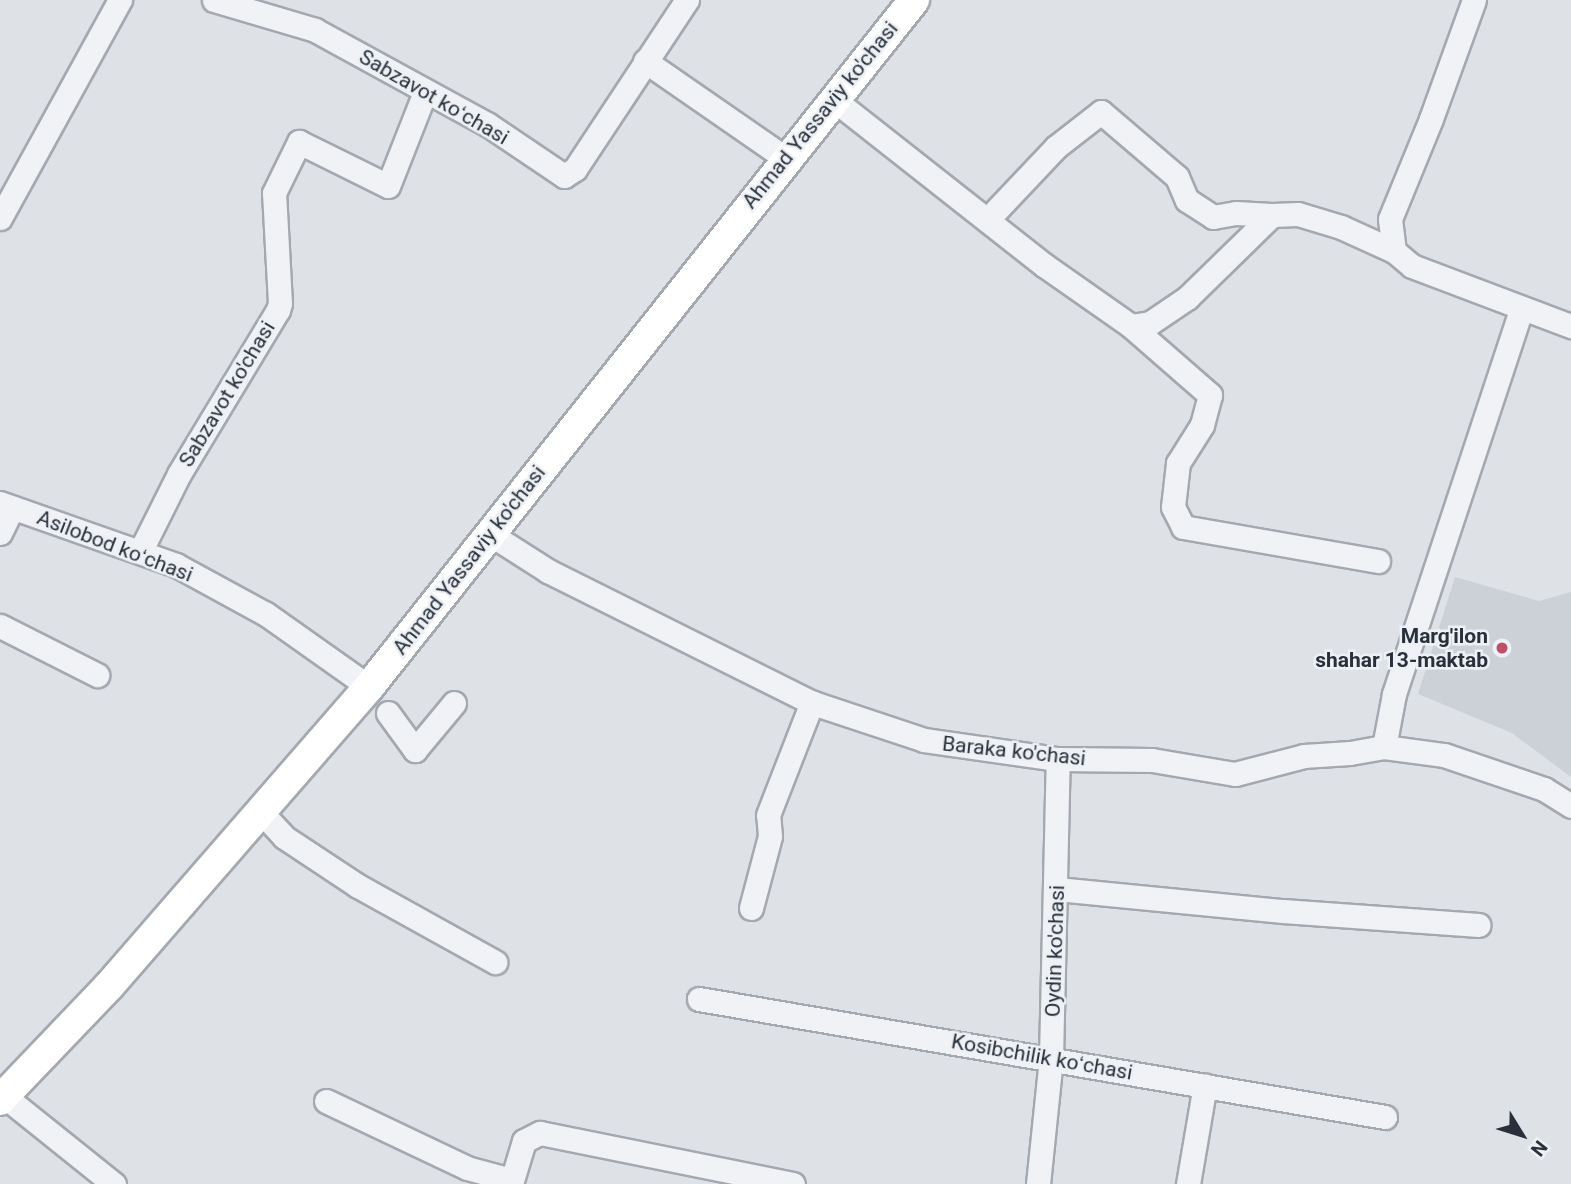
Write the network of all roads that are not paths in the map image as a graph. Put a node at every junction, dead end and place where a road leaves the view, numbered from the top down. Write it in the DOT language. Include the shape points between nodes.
graph roads {
  1 [pos="120,0"];
  2 [pos="214,0"];
  3 [pos="687,0"];
  4 [pos="914,0"];
  5 [pos="1474,0"];
  6 [pos="645,61"];
  7 [pos="425,92"];
  8 [pos="833,99"];
  9 [pos="786,158"];
  10 [pos="1272,215"];
  11 [pos="0,218"];
  12 [pos="987,220"];
  13 [pos="1394,251"];
  14 [pos="1521,309"];
  15 [pos="1131,326"];
  16 [pos="1571,326"];
  17 [pos="6,505"];
  18 [pos="0,533"];
  19 [pos="490,534"];
  20 [pos="141,551"];
  21 [pos="1378,561"];
  22 [pos="0,626"];
  23 [pos="97,675"];
  24 [pos="369,687"];
  25 [pos="454,702"];
  26 [pos="812,702"];
  27 [pos="388,713"];
  28 [pos="1384,747"];
  29 [pos="1058,759"];
  30 [pos="1571,806"];
  31 [pos="261,812"];
  32 [pos="1057,889"];
  33 [pos="751,908"];
  34 [pos="1478,925"];
  35 [pos="495,962"];
  36 [pos="699,999"];
  37 [pos="1051,1058"];
  38 [pos="1205,1086"];
  39 [pos="2,1098"];
  40 [pos="326,1101"];
  41 [pos="1385,1118"];
  42 [pos="511,1182"];
  43 [pos="114,1184"];
  44 [pos="793,1184"];
  45 [pos="1038,1184"];
  46 [pos="1188,1184"];
  1 -- 11 [label="street"];
  2 -- 7 [label="street, Sabzavot koʻchasi" via="314,30"];
  3 -- 6 [label="street, Sabzavot koʻchasi"];
  4 -- 8 [label="main road, Ahmad Yassaviy ko'chasi"];
  5 -- 13 [label="street" via="1390,219"];
  6 -- 7 [label="street, Sabzavot koʻchasi" via="575,169 564,176 487,124"];
  6 -- 9 [label="street"];
  7 -- 20 [label="street, Sabzavot ko'chasi" via="388,186 299,142 274,193 278,310 179,474"];
  8 -- 9 [label="main road, Ahmad Yassaviy ko'chasi"];
  8 -- 12 [label="street"];
  9 -- 19 [label="main road, Ahmad Yassaviy ko'chasi"];
  10 -- 12 [label="street" via="1213,217 1187,200 1177,177 1101,113 1056,147"];
  10 -- 13 [label="street" via="1298,214"];
  10 -- 15 [label="street" via="1187,298 1150,323"];
  12 -- 15 [label="street"];
  13 -- 14 [label="street" via="1412,266"];
  14 -- 16 [label="street"];
  14 -- 28 [label="street" via="1394,694"];
  15 -- 21 [label="street" via="1210,396 1202,425 1178,463 1173,507 1183,527"];
  17 -- 18 [label="street"];
  17 -- 20 [label="street, Asilobod koʻchasi"];
  19 -- 24 [label="main road, Ahmad Yassaviy ko'chasi"];
  19 -- 26 [label="street, Baraka ko'chasi" via="548,571"];
  20 -- 24 [label="street, Asilobod koʻchasi" via="266,614"];
  22 -- 23 [label="street"];
  24 -- 31 [label="main road, Ahmad Yassaviy ko'chasi"];
  25 -- 27 [label="street" via="415,750"];
  26 -- 29 [label="street, Baraka ko'chasi" via="924,740"];
  26 -- 33 [label="street" via="768,815 770,836"];
  28 -- 29 [label="street, Baraka ko'chasi" via="1304,756 1235,774 1153,760"];
  28 -- 30 [label="street, Baraka ko'chasi" via="1444,755 1544,789"];
  29 -- 32 [label="street, Oydin ko'chasi"];
  31 -- 35 [label="street" via="284,836 358,886"];
  31 -- 39 [label="main road, Ahmad Yassaviy ko'chasi" via="109,986"];
  32 -- 34 [label="street"];
  32 -- 37 [label="street, Oydin ko'chasi"];
  36 -- 37 [label="street, Kosibchilik koʻchasi"];
  37 -- 38 [label="street, Kosibchilik koʻchasi"];
  37 -- 45 [label="street, Oydin ko'chasi"];
  38 -- 41 [label="street, Kosibchilik koʻchasi"];
  38 -- 46 [label="street"];
  39 -- 43 [label="street"];
  40 -- 42 [label="street" via="467,1168"];
  42 -- 44 [label="street" via="524,1141 540,1133"];
}
